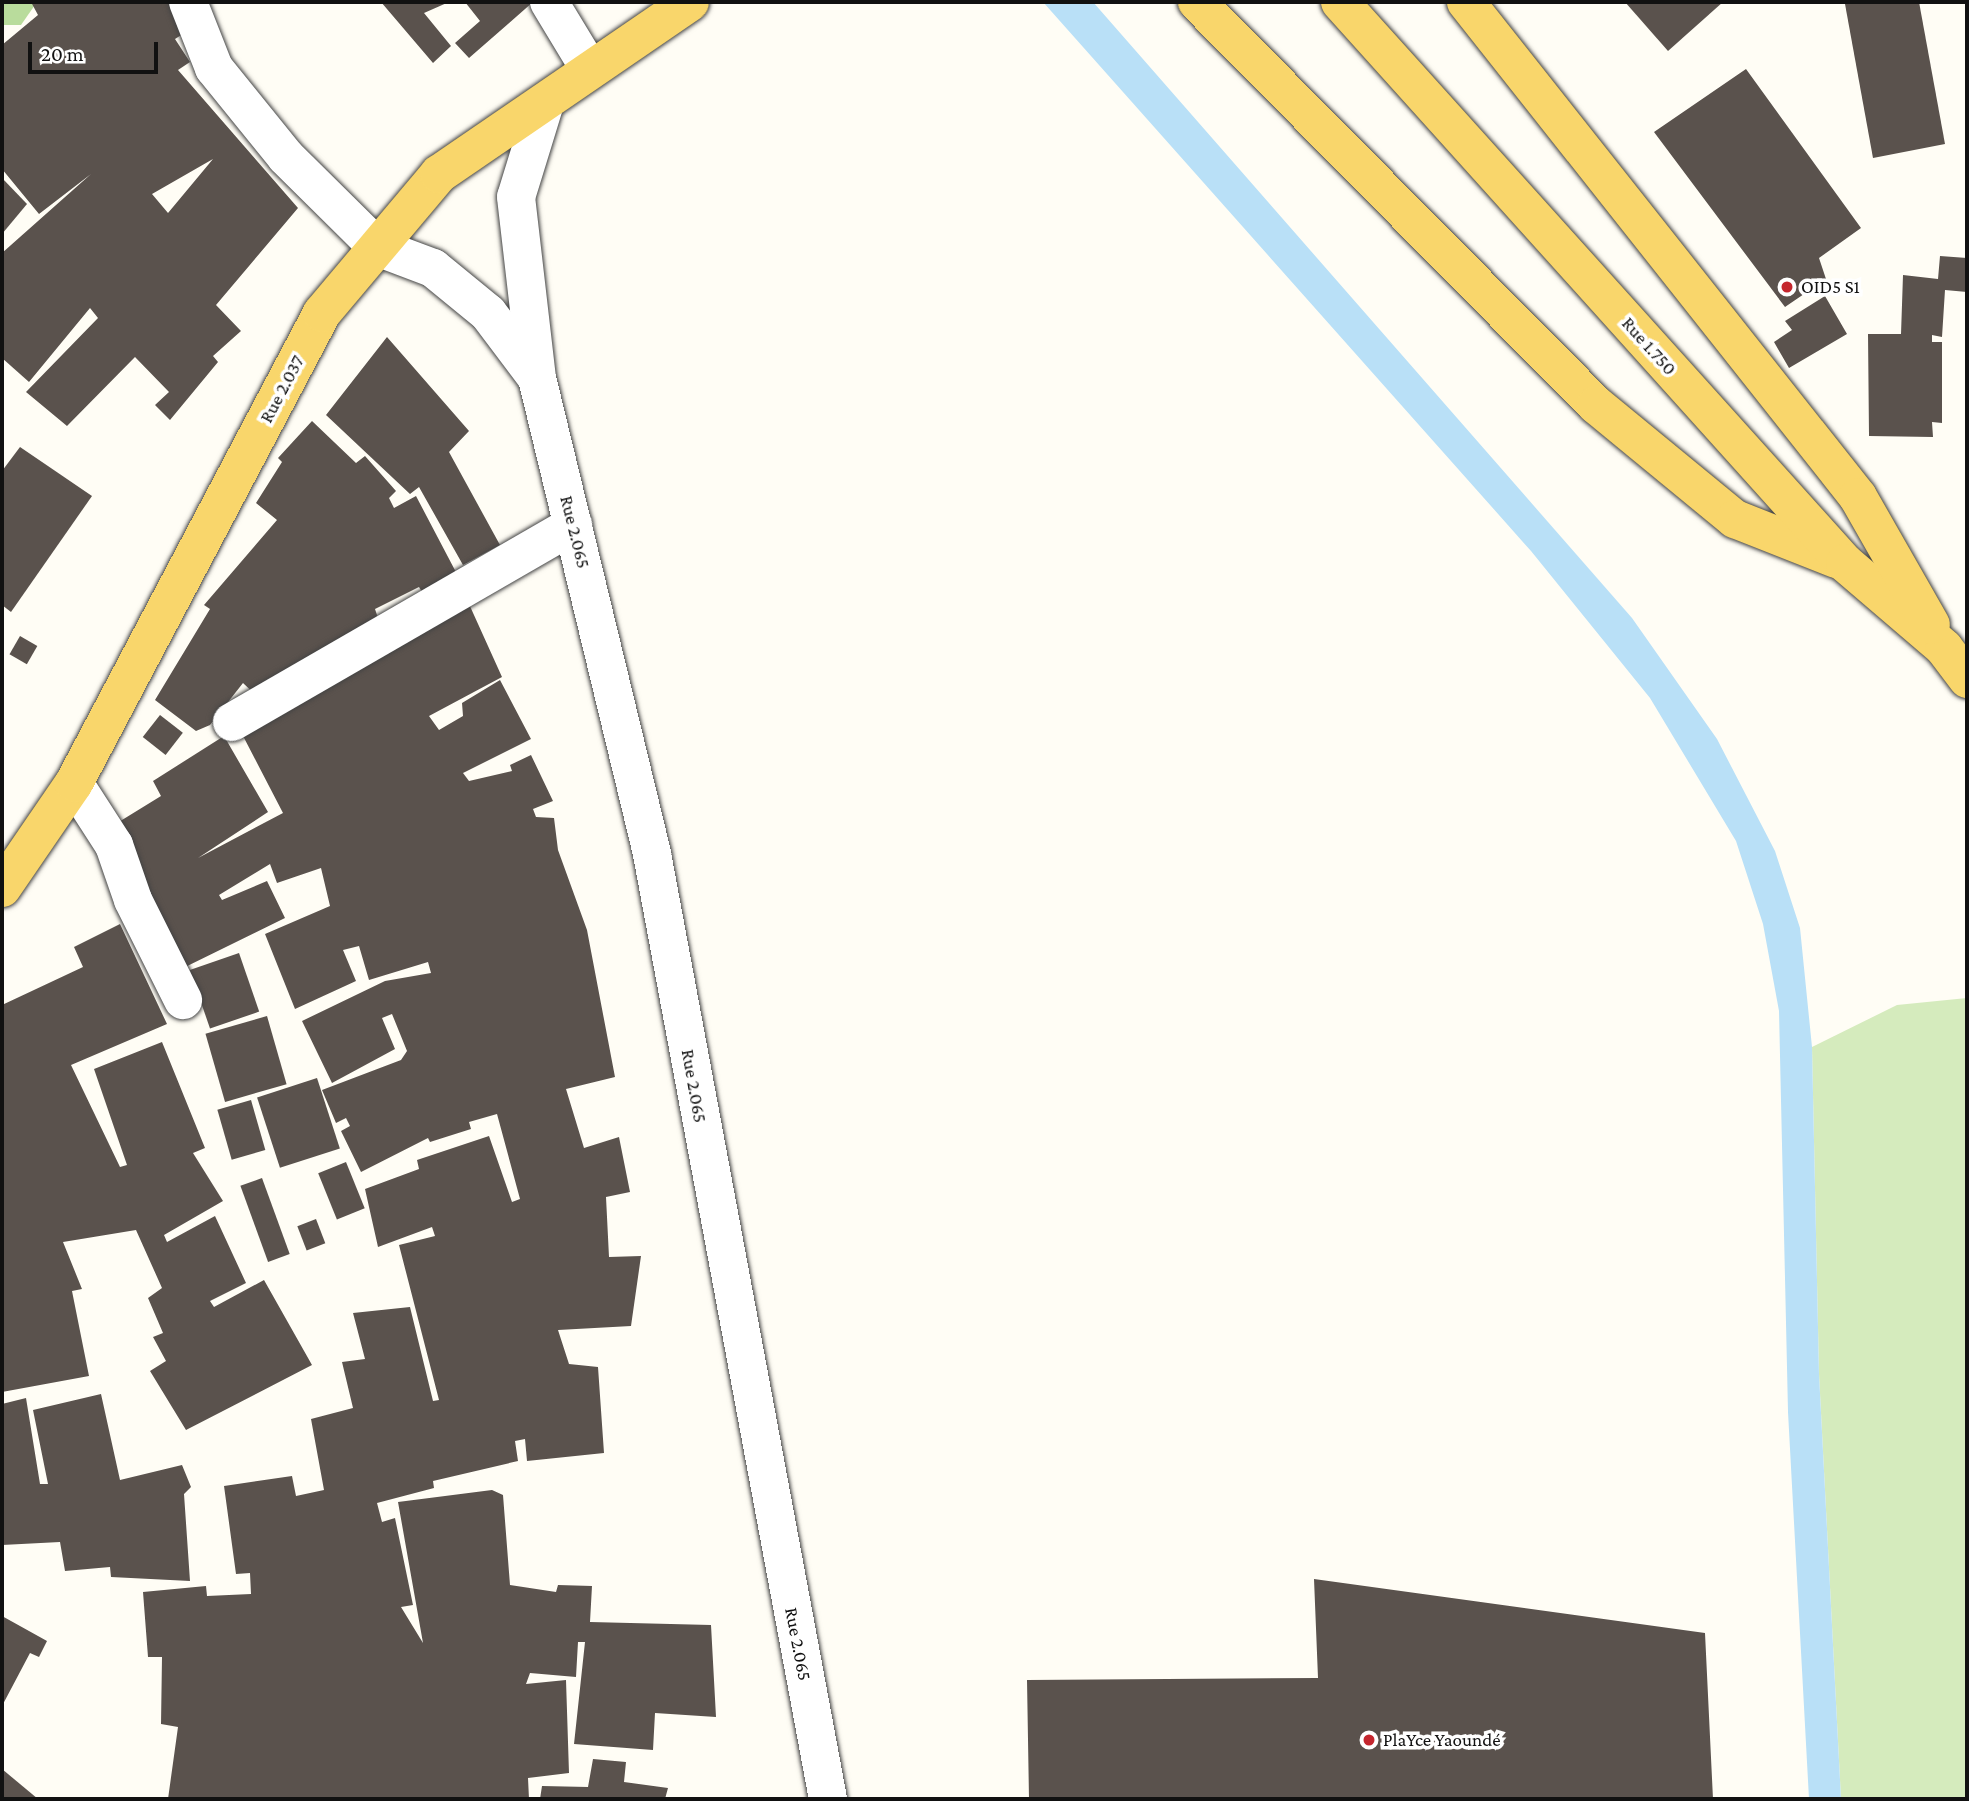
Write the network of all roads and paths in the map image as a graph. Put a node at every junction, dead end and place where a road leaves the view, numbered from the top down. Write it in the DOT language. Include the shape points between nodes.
graph roads {
  1 [pos="188,2"];
  2 [pos="549,2"];
  3 [pos="690,2"];
  4 [pos="1197,2"];
  5 [pos="1340,2"];
  6 [pos="1466,2"];
  7 [pos="589,68"];
  8 [pos="545,103"];
  9 [pos="377,247"];
  10 [pos="537,378"];
  11 [pos="573,525"];
  12 [pos="1845,563"];
  13 [pos="1944,648"];
  14 [pos="1967,679"];
  15 [pos="232,722"];
  16 [pos="74,783"];
  17 [pos="2,888"];
  18 [pos="183,1000"];
  19 [pos="828,1799"];
  1 -- 9 [label="street" via="214,68 286,157"];
  2 -- 7 [label="street"];
  3 -- 7 [label="main road, Rue 2.037"];
  4 -- 12 [label="main road" via="1596,405 1735,519"];
  5 -- 12 [label="main road, Rue 1.750"];
  6 -- 13 [label="main road" via="1858,497"];
  7 -- 8 [label="main road, Rue 2.037"];
  8 -- 9 [label="main road, Rue 2.037" via="439,174"];
  8 -- 10 [label="street, Rue 2.065" via="516,197"];
  9 -- 10 [label="street, Rue 2.065" via="433,268 488,313"];
  9 -- 16 [label="main road, Rue 2.037" via="322,313"];
  10 -- 11 [label="street, Rue 2.065"];
  11 -- 15 [label="street"];
  11 -- 19 [label="street, Rue 2.065" via="652,854"];
  12 -- 13 [label="main road, Rue 1.750"];
  13 -- 14 [label="main road, Rue 1.750"];
  16 -- 17 [label="main road, Rue 2.037"];
  16 -- 18 [label="street" via="114,845 133,900"];
}
